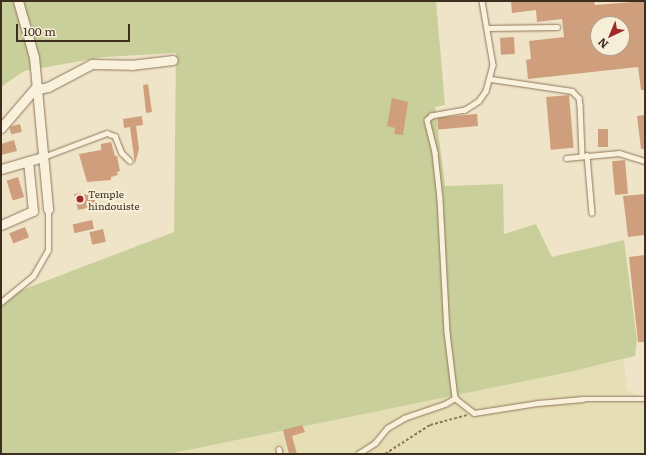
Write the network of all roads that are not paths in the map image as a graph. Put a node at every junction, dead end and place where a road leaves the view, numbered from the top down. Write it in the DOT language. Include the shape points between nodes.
graph roads {
  1 [pos="18,1"];
  2 [pos="482,1"];
  3 [pos="557,27"];
  4 [pos="487,28"];
  5 [pos="173,60"];
  6 [pos="491,78"];
  7 [pos="37,87"];
  8 [pos="1,128"];
  9 [pos="584,155"];
  10 [pos="43,157"];
  11 [pos="566,158"];
  12 [pos="28,161"];
  13 [pos="130,161"];
  14 [pos="645,161"];
  15 [pos="1,169"];
  16 [pos="48,209"];
  17 [pos="592,213"];
  18 [pos="1,225"];
  19 [pos="1,302"];
  20 [pos="455,398"];
  21 [pos="645,399"];
  22 [pos="358,454"];
  1 -- 7 [label="street" via="34,57"];
  2 -- 4 [label="lane"];
  3 -- 4 [label="lane"];
  4 -- 6 [label="lane" via="493,65"];
  5 -- 7 [label="street" via="131,65 92,64 48,86"];
  6 -- 9 [label="lane" via="572,91 579,98"];
  6 -- 20 [label="lane" via="479,101 465,110 432,116 427,120 435,153 440,199 447,325"];
  7 -- 8 [label="street"];
  7 -- 10 [label="street"];
  9 -- 11 [label="lane"];
  9 -- 14 [label="lane" via="619,153"];
  9 -- 17 [label="lane"];
  10 -- 12 [label="street"];
  10 -- 13 [label="lane" via="107,133 115,136 122,153"];
  10 -- 16 [label="street"];
  12 -- 15 [label="street"];
  12 -- 18 [label="street" via="34,211"];
  16 -- 19 [label="lane" via="48,250 32,276"];
  20 -- 21 [label="lane" via="474,414 538,403 583,399"];
  20 -- 22 [label="lane" via="404,418 387,428 375,443"];
}
